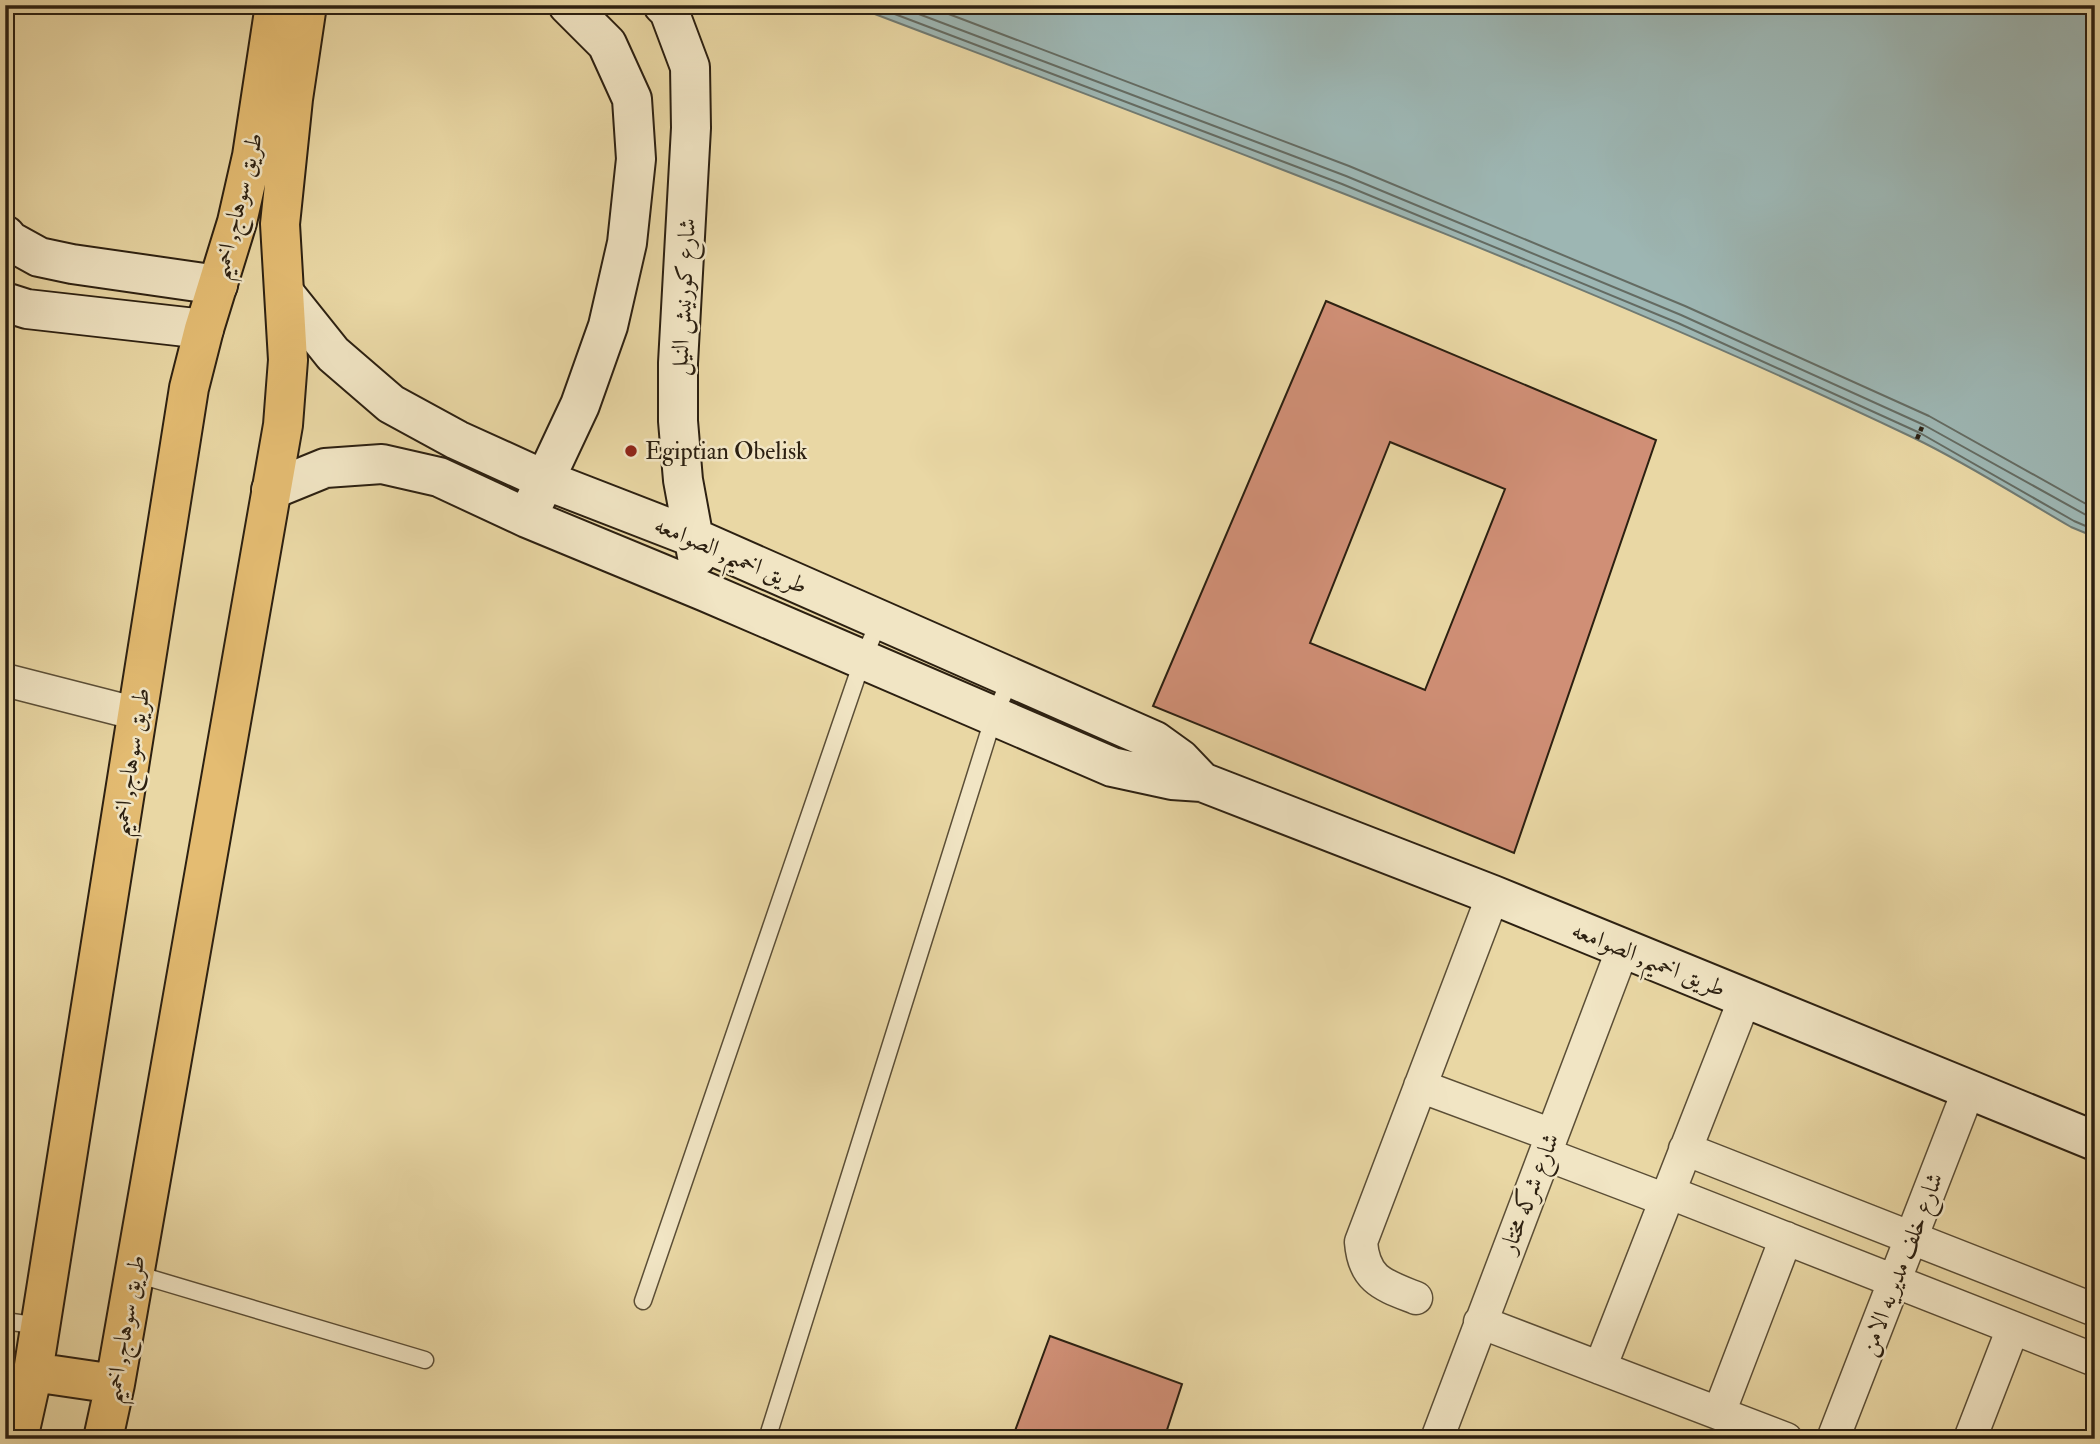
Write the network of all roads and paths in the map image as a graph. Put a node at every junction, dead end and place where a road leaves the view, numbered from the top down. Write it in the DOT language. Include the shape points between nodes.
graph roads {
  1 [pos="275,5"];
  2 [pos="307,5"];
  3 [pos="568,5"];
  4 [pos="663,5"];
  5 [pos="278,95"];
  6 [pos="5,235"];
  7 [pos="218,285"];
  8 [pos="285,294"];
  9 [pos="5,302"];
  10 [pos="204,329"];
  11 [pos="1922,427"];
  12 [pos="1917,439"];
  13 [pos="545,480"];
  14 [pos="271,490"];
  15 [pos="527,518"];
  16 [pos="692,537"];
  17 [pos="706,592"];
  18 [pos="880,619"];
  19 [pos="863,659"];
  20 [pos="1012,677"];
  21 [pos="5,680"];
  22 [pos="138,714"];
  23 [pos="994,716"];
  24 [pos="1202,782"];
  25 [pos="1493,895"];
  26 [pos="1623,948"];
  27 [pos="1745,998"];
  28 [pos="1420,1086"];
  29 [pos="1969,1089"];
  30 [pos="2095,1140"];
  31 [pos="1548,1144"];
  32 [pos="1685,1149"];
  33 [pos="1667,1196"];
  34 [pos="1786,1238"];
  35 [pos="1911,1238"];
  36 [pos="133,1273"];
  37 [pos="1894,1281"];
  38 [pos="1416,1298"];
  39 [pos="643,1301"];
  40 [pos="2095,1310"];
  41 [pos="1480,1322"];
  42 [pos="23,1323"];
  43 [pos="2013,1328"];
  44 [pos="425,1360"];
  45 [pos="2095,1360"];
  46 [pos="1600,1368"];
  47 [pos="33,1372"];
  48 [pos="116,1384"];
  49 [pos="1719,1413"];
  50 [pos="15,1425"];
  51 [pos="103,1439"];
  52 [pos="767,1439"];
  53 [pos="1437,1439"];
  54 [pos="1787,1439"];
  55 [pos="1833,1439"];
  56 [pos="1970,1439"];
  1 -- 5 [label="main road"];
  2 -- 5 [label="main road"];
  3 -- 13 [label="main road" via="607,44 632,99 636,159 626,243 608,326 580,405"];
  4 -- 16 [label="main road, شارع كورنيش النيل" via="690,67 678,421"];
  5 -- 7 [label="main road, طريق سوهاج, اخميم" via="250,170"];
  5 -- 8 [label="main road, طريق سوهاج, اخميم"];
  6 -- 7 [label="main road" via="39,257"];
  7 -- 10 [label="main road, طريق سوهاج, اخميم"];
  8 -- 13 [label="main road, طريق اخميم, الصوامعه" via="333,354 391,404"];
  8 -- 14 [label="main road, طريق سوهاج, اخميم" via="288,360"];
  9 -- 10 [label="main road" via="27,309"];
  10 -- 22 [label="main road, طريق سوهاج, اخميم" via="178,449"];
  11 -- 12 [label="path"];
  13 -- 15 [label="main road"];
  13 -- 16 [label="main road, طريق اخميم, الصوامعه"];
  14 -- 15 [label="main road, طريق اخميم, الصوامعه" via="325,468 383,464 439,477"];
  14 -- 36 [label="main road, طريق سوهاج, اخميم"];
  15 -- 17 [label="main road, طريق اخميم, الصوامعه"];
  16 -- 17 [label="main road, شارع كورنيش النيل"];
  16 -- 18 [label="main road, طريق اخميم, الصوامعه"];
  17 -- 19 [label="main road, طريق اخميم, الصوامعه"];
  18 -- 19 [label="lane"];
  18 -- 20 [label="main road, طريق اخميم, الصوامعه"];
  19 -- 23 [label="main road, طريق اخميم, الصوامعه"];
  19 -- 39 [label="lane"];
  20 -- 23 [label="lane"];
  20 -- 24 [label="main road, طريق اخميم, الصوامعه" via="1155,741 1181,759"];
  21 -- 22 [label="street"];
  22 -- 42 [label="main road, طريق سوهاج, اخميم"];
  23 -- 24 [label="main road, طريق اخميم, الصوامعه" via="1112,767 1162,779"];
  23 -- 52 [label="lane"];
  24 -- 25 [label="main road, طريق اخميم, الصوامعه"];
  25 -- 26 [label="main road, طريق اخميم, الصوامعه"];
  25 -- 28 [label="street"];
  26 -- 27 [label="main road, طريق اخميم, الصوامعه"];
  26 -- 31 [label="street, شارع شركه مختار"];
  27 -- 29 [label="main road, طريق اخميم, الصوامعه"];
  27 -- 32 [label="street"];
  28 -- 31 [label="street"];
  28 -- 38 [label="street" via="1361,1242 1372,1277"];
  29 -- 30 [label="main road, طريق اخميم, الصوامعه"];
  29 -- 35 [label="street, شارع خلف مديريه الامن"];
  31 -- 33 [label="street"];
  31 -- 41 [label="street, شارع شركه مختار"];
  32 -- 33 [label="street"];
  32 -- 35 [label="street"];
  33 -- 34 [label="street"];
  33 -- 46 [label="street"];
  34 -- 37 [label="street"];
  34 -- 49 [label="street"];
  35 -- 37 [label="street, شارع خلف مديريه الامن"];
  35 -- 40 [label="street"];
  36 -- 44 [label="lane"];
  36 -- 48 [label="main road, طريق سوهاج, اخميم"];
  37 -- 43 [label="street"];
  37 -- 55 [label="street, شارع خلف مديريه الامن"];
  41 -- 46 [label="street"];
  41 -- 53 [label="street, شارع شركه مختار"];
  42 -- 47 [label="main road, طريق سوهاج, اخميم"];
  43 -- 45 [label="street"];
  43 -- 56 [label="street"];
  46 -- 49 [label="street"];
  47 -- 48 [label="main road"];
  47 -- 50 [label="main road, طريق سوهاج, اخميم"];
  48 -- 51 [label="main road, طريق سوهاج, اخميم"];
  49 -- 54 [label="street"];
}
